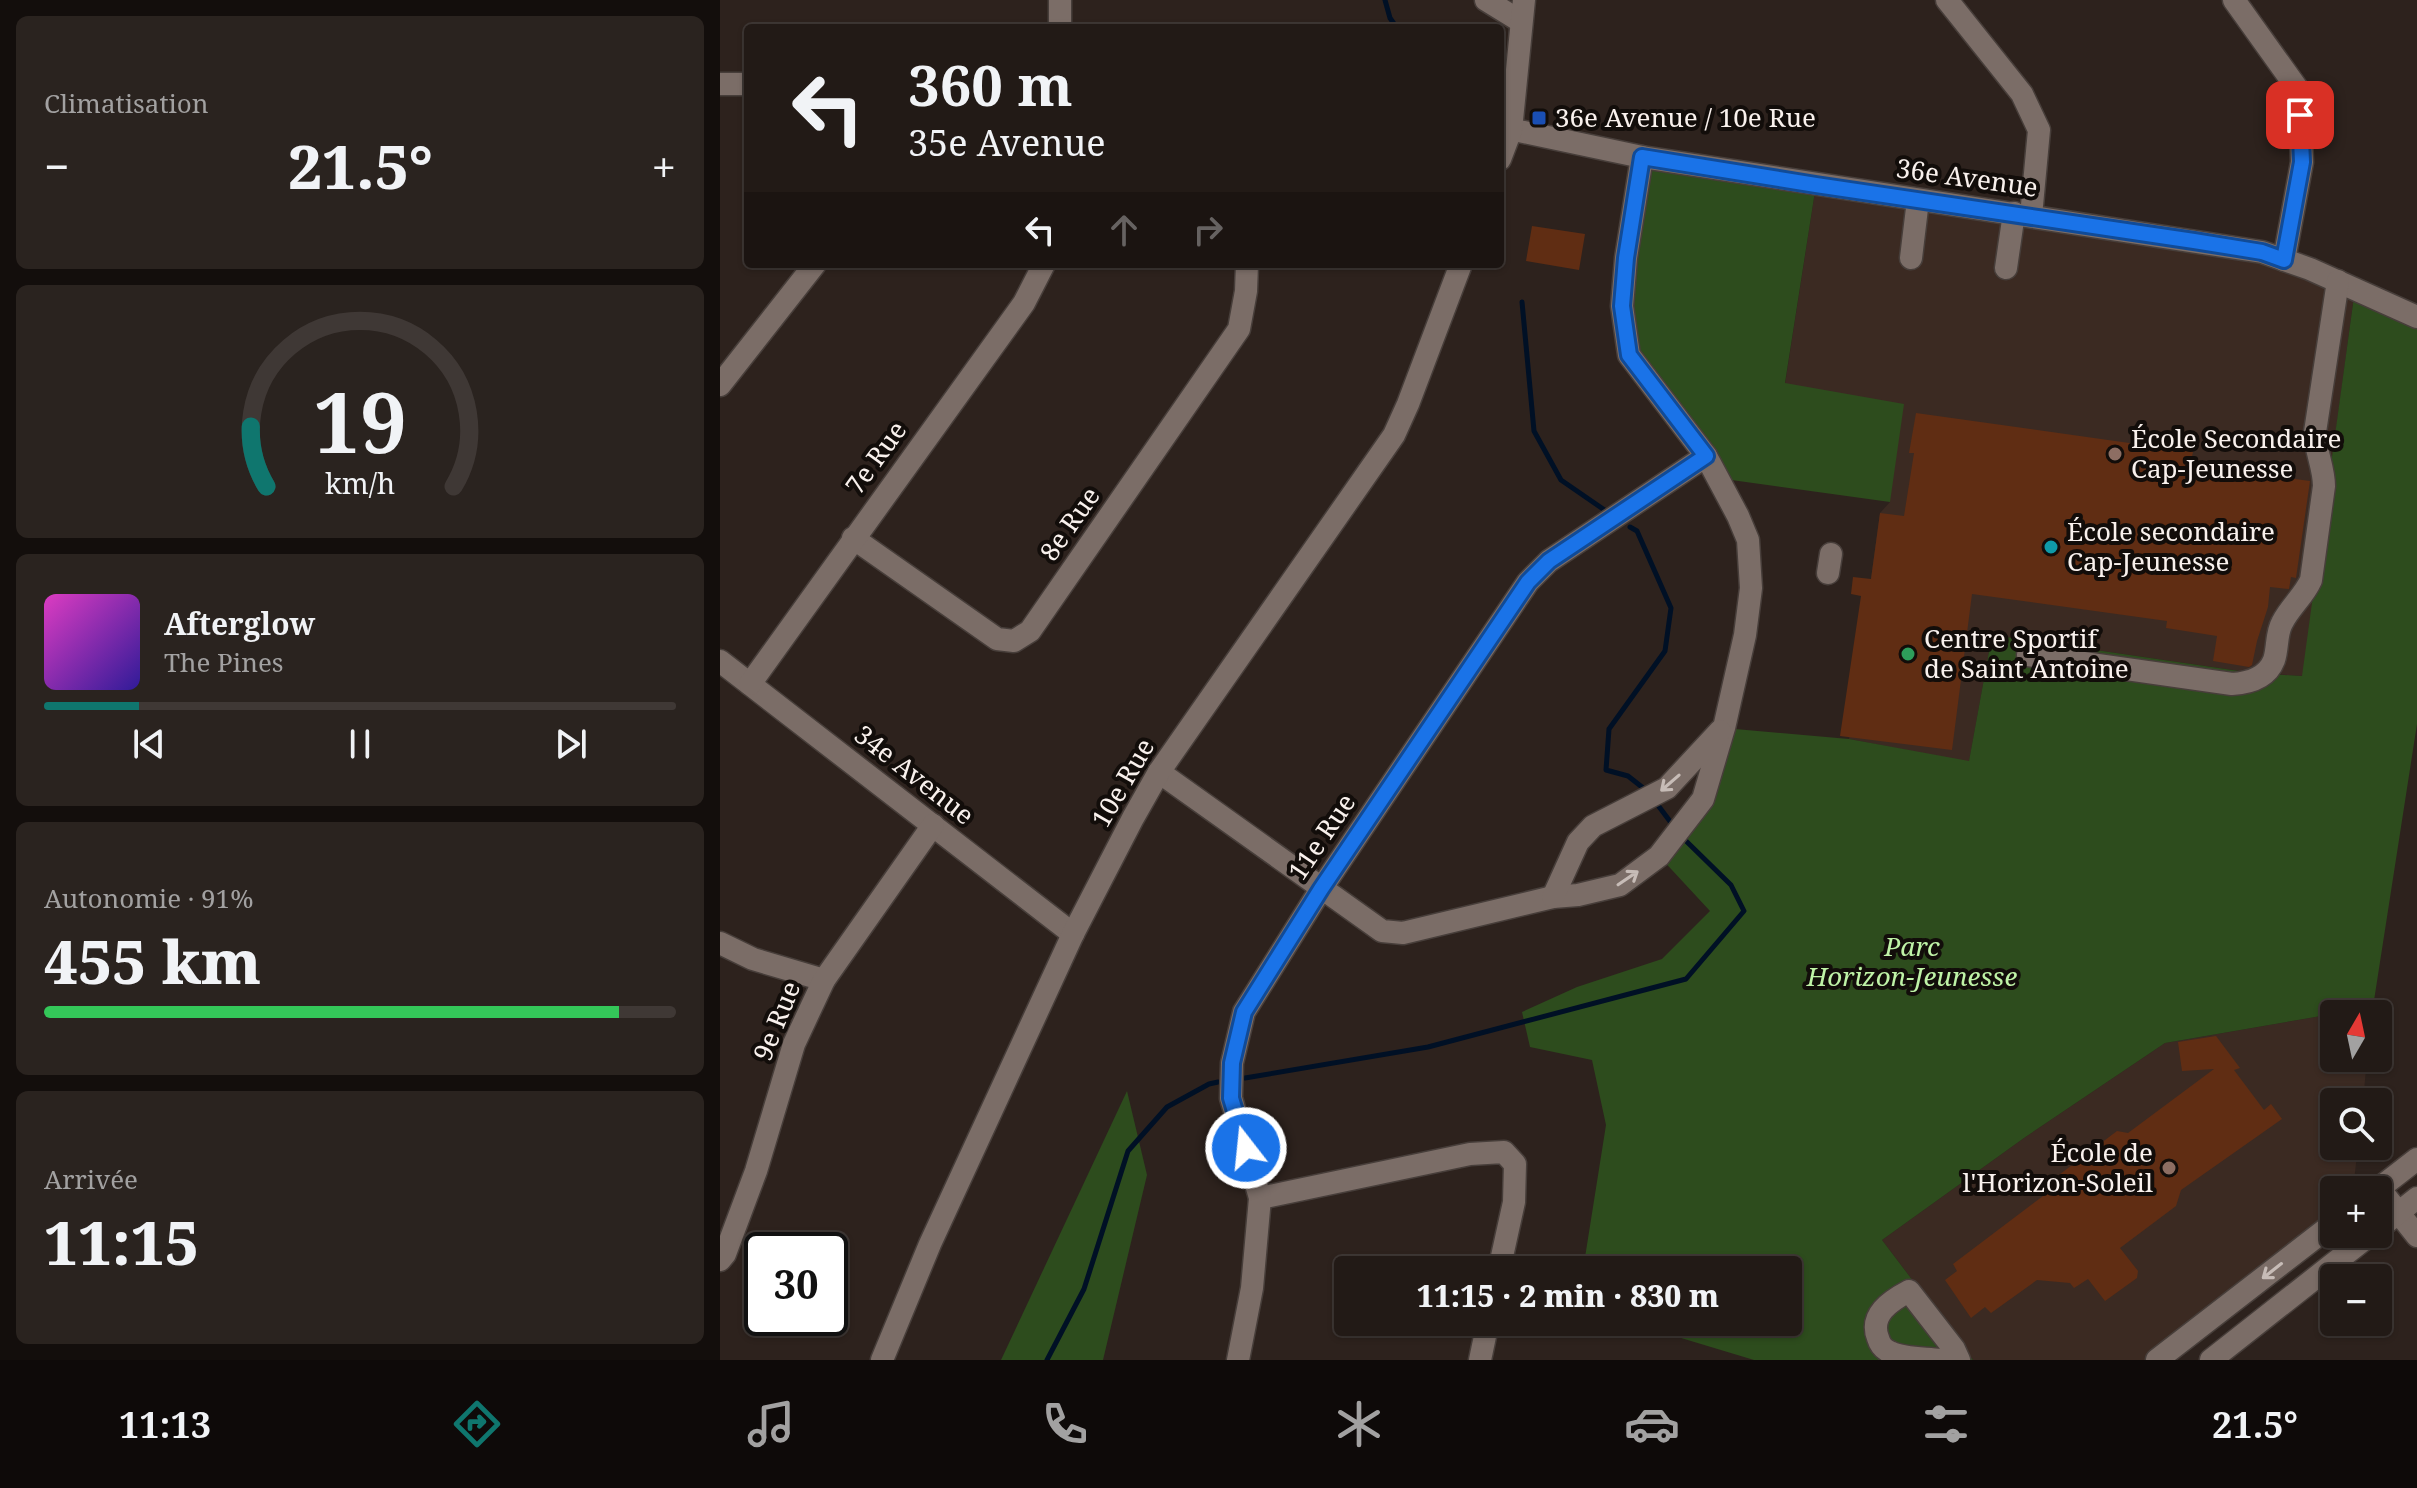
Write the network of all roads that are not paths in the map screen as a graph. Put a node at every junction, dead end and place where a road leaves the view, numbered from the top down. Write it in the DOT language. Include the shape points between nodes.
graph roads {
  1 [pos="1060,0"];
  2 [pos="1486,0"];
  3 [pos="1947,0"];
  4 [pos="2234,0"];
  5 [pos="1522,10"];
  6 [pos="1060,24"];
  7 [pos="720,84"];
  8 [pos="744,84"];
  9 [pos="1506,128"];
  10 [pos="1642,157"];
  11 [pos="1918,200"];
  12 [pos="2022,214"];
  13 [pos="1911,258"];
  14 [pos="2284,260"];
  15 [pos="812,268"];
  16 [pos="1042,268"];
  17 [pos="1247,268"];
  18 [pos="1459,268"];
  19 [pos="2006,268"];
  20 [pos="2338,281"];
  21 [pos="2417,317"];
  22 [pos="720,385"];
  23 [pos="1706,456"];
  24 [pos="853,538"];
  25 [pos="2028,655"];
  26 [pos="720,661"];
  27 [pos="750,684"];
  28 [pos="1724,728"];
  29 [pos="1159,772"];
  30 [pos="933,825"];
  31 [pos="1321,889"];
  32 [pos="1553,897"];
  33 [pos="1073,934"];
  34 [pos="720,943"];
  35 [pos="824,980"];
  36 [pos="2417,1159"];
  37 [pos="2392,1178"];
  38 [pos="1260,1198"];
  39 [pos="2417,1198"];
  40 [pos="2392,1207"];
  41 [pos="2397,1213"];
  42 [pos="2392,1217"];
  43 [pos="2320,1234"];
  44 [pos="2417,1236"];
  45 [pos="2353,1248"];
  46 [pos="1502,1256"];
  47 [pos="720,1260"];
  48 [pos="1485,1336"];
  49 [pos="2170,1356"];
  50 [pos="882,1360"];
  51 [pos="1238,1360"];
  52 [pos="1480,1360"];
  53 [pos="1940,1360"];
  54 [pos="1959,1360"];
  55 [pos="2211,1360"];
  1 -- 6 [label="street"];
  2 -- 5 [label="street"];
  3 -- 12 [label="street" via="2022,94 2039,130"];
  4 -- 14 [label="street" via="2299,91 2302,162"];
  5 -- 9 [label="street"];
  7 -- 8 [label="street"];
  9 -- 10 [label="street, 36e Avenue"];
  10 -- 11 [label="street, 36e Avenue"];
  10 -- 23 [label="street" via="1622,306 1629,355"];
  11 -- 12 [label="street, 36e Avenue"];
  11 -- 13 [label="street"];
  12 -- 14 [label="street, 36e Avenue" via="2262,252"];
  12 -- 19 [label="street"];
  14 -- 20 [label="street, 36e Avenue"];
  15 -- 22 [label="street"];
  16 -- 24 [label="street, 7e Rue" via="1024,303"];
  17 -- 24 [label="street, 8e Rue" via="1239,329 1030,631 1014,641 997,639"];
  18 -- 29 [label="street, 10e Rue" via="1394,435"];
  20 -- 21 [label="street, 36e Avenue"];
  20 -- 25 [label="street" via="2315,432 2324,486 2311,580 2282,623 2266,672 2250,683 2232,684"];
  23 -- 28 [label="street" via="1738,516 1751,557 1745,635"];
  23 -- 31 [label="street, 11e Rue" via="1549,561 1528,582"];
  24 -- 27 [label="street, 7e Rue"];
  26 -- 27 [label="street, 34e Avenue"];
  27 -- 30 [label="street, 34e Avenue"];
  28 -- 32 [label="street, one-way" via="1667,788 1593,826 1578,842"];
  32 -- 28 [label="street, one-way" via="1620,885 1659,856 1703,799"];
  29 -- 31 [label="street"];
  29 -- 33 [label="street, 10e Rue"];
  30 -- 33 [label="street, 34e Avenue"];
  30 -- 35 [label="street, 9e Rue"];
  31 -- 32 [label="street" via="1382,931 1403,933"];
  31 -- 38 [label="street, 11e Rue" via="1244,1012 1232,1063 1231,1098"];
  33 -- 50 [label="street, 10e Rue"];
  34 -- 35 [label="street" via="753,959"];
  35 -- 47 [label="street, 9e Rue" via="794,1044 756,1171"];
  36 -- 37 [label="street"];
  38 -- 46 [label="street" via="1470,1154 1504,1152 1515,1164 1514,1202"];
  38 -- 51 [label="street, 11e Rue" via="1252,1288"];
  39 -- 41 [label="street"];
  40 -- 41 [label="street"];
  41 -- 42 [label="street"];
  41 -- 44 [label="street"];
  43 -- 49 [label="street, one-way"];
  45 -- 55 [label="street"];
  48 -- 52 [label="street"];
  53 -- 54 [label="street" via="1891,1353 1880,1346 1875,1331 1878,1315 1909,1291"];
}
